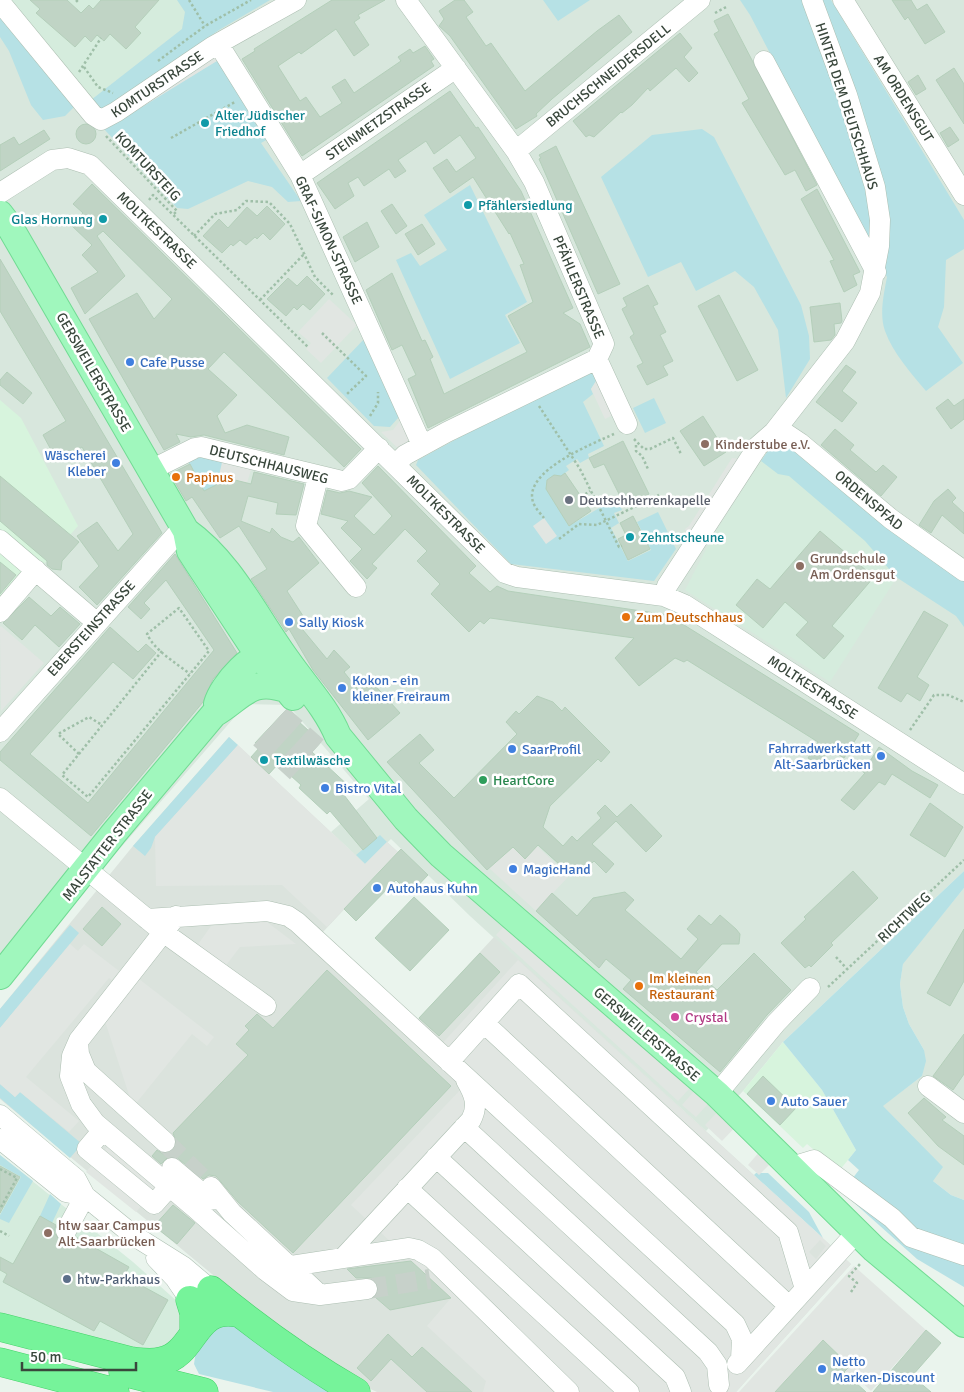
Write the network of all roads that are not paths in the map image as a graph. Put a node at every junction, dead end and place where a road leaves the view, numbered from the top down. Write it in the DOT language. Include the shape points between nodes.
graph roads {
  1 [pos="296,0"];
  2 [pos="406,0"];
  3 [pos="700,0"];
  4 [pos="812,0"];
  5 [pos="843,0"];
  6 [pos="0,2"];
  7 [pos="219,45"];
  8 [pos="764,61"];
  9 [pos="456,68"];
  10 [pos="516,151"];
  11 [pos="300,175"];
  12 [pos="0,192"];
  13 [pos="964,196"];
  14 [pos="0,214"];
  15 [pos="876,272"];
  16 [pos="597,359"];
  17 [pos="624,427"];
  18 [pos="774,432"];
  19 [pos="422,445"];
  20 [pos="379,448"];
  21 [pos="396,464"];
  22 [pos="151,470"];
  23 [pos="318,477"];
  24 [pos="185,528"];
  25 [pos="0,540"];
  26 [pos="36,570"];
  27 [pos="964,571"];
  28 [pos="356,587"];
  29 [pos="664,596"];
  30 [pos="0,612"];
  31 [pos="96,622"];
  32 [pos="271,654"];
  33 [pos="288,690"];
  34 [pos="214,714"];
  35 [pos="0,732"];
  36 [pos="338,736"];
  37 [pos="964,784"];
  38 [pos="0,798"];
  39 [pos="86,870"];
  40 [pos="176,916"];
  41 [pos="146,918"];
  42 [pos="163,932"];
  43 [pos="0,976"];
  44 [pos="810,988"];
  45 [pos="266,1006"];
  46 [pos="484,1023"];
  47 [pos="79,1040"];
  48 [pos="455,1067"];
  49 [pos="928,1086"];
  50 [pos="717,1094"];
  51 [pos="964,1113"];
  52 [pos="0,1115"];
  53 [pos="464,1127"];
  54 [pos="0,1139"];
  55 [pos="160,1147"];
  56 [pos="436,1157"];
  57 [pos="790,1166"];
  58 [pos="171,1177"];
  59 [pos="211,1187"];
  60 [pos="407,1188"];
  61 [pos="85,1196"];
  62 [pos="232,1213"];
  63 [pos="66,1231"];
  64 [pos="857,1232"];
  65 [pos="964,1255"];
  66 [pos="344,1257"];
  67 [pos="288,1265"];
  68 [pos="266,1270"];
  69 [pos="450,1276"];
  70 [pos="430,1279"];
  71 [pos="367,1289"];
  72 [pos="805,1289"];
  73 [pos="200,1295"];
  74 [pos="320,1295"];
  75 [pos="789,1306"];
  76 [pos="238,1313"];
  77 [pos="964,1324"];
  78 [pos="0,1327"];
  79 [pos="194,1331"];
  80 [pos="0,1341"];
  81 [pos="741,1359"];
  82 [pos="0,1362"];
  83 [pos="714,1388"];
  84 [pos="115,1392"];
  85 [pos="204,1392"];
  86 [pos="356,1392"];
  87 [pos="569,1392"];
  88 [pos="629,1392"];
  89 [pos="681,1392"];
  1 -- 7 [label="street, KOMTURSTRASSE"];
  2 -- 9 [label="street, PFÄHLERSTRASSE"];
  3 -- 10 [label="street, BRUCHSCHNEIDERSDELL"];
  4 -- 15 [label="street, HINTER DEM DEUTSCHHAUS" via="847,95 875,187 880,220"];
  5 -- 13 [label="street, AM ORDENSGUT"];
  6 -- 7 [label="street, KOMTURSTRASSE" via="93,115 101,120"];
  7 -- 11 [label="street, GRAF-SIMON-STRASSE"];
  8 -- 15 [label="street"];
  9 -- 10 [label="street, PFÄHLERSTRASSE"];
  9 -- 11 [label="street, STEINMETZSTRASSE"];
  10 -- 16 [label="street, PFÄHLERSTRASSE" via="534,182 602,335 604,344"];
  11 -- 19 [label="street, GRAF-SIMON-STRASSE"];
  12 -- 20 [label="street, MOLTKESTRASSE" via="52,160 68,158 90,165"];
  14 -- 22 [label="main road, GERSWEILERSTRASSE"];
  15 -- 18 [label="street, HINTER DEM DEUTSCHHAUS" via="870,293 845,341"];
  16 -- 17 [label="street"];
  16 -- 19 [label="street, PFÄHLERSTRASSE"];
  18 -- 27 [label="street, ORDENSPFAD" via="785,433 800,443 891,519"];
  18 -- 29 [label="street, HINTER DEM DEUTSCHHAUS" via="758,446 667,586"];
  19 -- 21 [label="street, PFÄHLERSTRASSE"];
  20 -- 21 [label="street, MOLTKESTRASSE"];
  20 -- 23 [label="street, DEUTSCHHAUSWEG" via="349,478 342,481"];
  21 -- 29 [label="street, MOLTKESTRASSE" via="505,573"];
  22 -- 23 [label="street, DEUTSCHHAUSWEG" via="201,447"];
  22 -- 24 [label="main road, GERSWEILERSTRASSE"];
  23 -- 28 [label="street" via="306,526"];
  24 -- 31 [label="street, EBERSTEINSTRASSE"];
  24 -- 32 [label="main road, GERSWEILERSTRASSE" via="217,559"];
  25 -- 26 [label="street"];
  26 -- 30 [label="street"];
  26 -- 31 [label="street"];
  29 -- 37 [label="street, MOLTKESTRASSE" via="694,610"];
  31 -- 35 [label="street, EBERSTEINSTRASSE"];
  32 -- 33 [label="main road, GERSWEILERSTRASSE"];
  32 -- 34 [label="main road, MALSTATTER STRASSE" via="250,659 239,670 219,696"];
  32 -- 36 [label="main road, GERSWEILERSTRASSE" via="330,716"];
  33 -- 34 [label="main road, MALSTATTER STRASSE" via="265,684 256,686"];
  33 -- 36 [label="main road, GERSWEILERSTRASSE" via="317,724"];
  34 -- 39 [label="main road, MALSTATTER STRASSE"];
  36 -- 50 [label="main road, GERSWEILERSTRASSE" via="435,849"];
  38 -- 39 [label="street"];
  39 -- 41 [label="street"];
  39 -- 43 [label="main road, MALSTATTER STRASSE"];
  40 -- 41 [label="street"];
  40 -- 42 [label="street"];
  40 -- 48 [label="street" via="267,911 288,916"];
  41 -- 42 [label="street"];
  42 -- 45 [label="street"];
  42 -- 47 [label="street"];
  44 -- 50 [label="street"];
  46 -- 48 [label="street"];
  46 -- 72 [label="street" via="519,984 788,1232"];
  46 -- 75 [label="street"];
  47 -- 55 [label="street" via="78,1047 86,1071 145,1124"];
  47 -- 58 [label="street" via="70,1067 73,1086 81,1104 103,1130"];
  48 -- 53 [label="street" via="471,1089 476,1103 475,1112"];
  48 -- 81 [label="street" via="735,1324 742,1339"];
  49 -- 51 [label="street"];
  50 -- 57 [label="main road, GERSWEILERSTRASSE"];
  52 -- 61 [label="street" via="76,1179"];
  53 -- 56 [label="street"];
  53 -- 83 [label="street" via="708,1352 717,1365"];
  54 -- 61 [label="street" via="66,1192"];
  56 -- 60 [label="street"];
  56 -- 89 [label="street" via="675,1377"];
  57 -- 64 [label="main road, GERSWEILERSTRASSE"];
  57 -- 65 [label="street" via="814,1160 911,1236"];
  58 -- 62 [label="street"];
  58 -- 68 [label="street"];
  59 -- 62 [label="street"];
  60 -- 66 [label="street"];
  60 -- 88 [label="street"];
  61 -- 63 [label="street"];
  61 -- 73 [label="street" via="133,1235 175,1278"];
  62 -- 67 [label="street"];
  64 -- 72 [label="street"];
  64 -- 77 [label="main road, GERSWEILERSTRASSE"];
  66 -- 67 [label="street"];
  66 -- 69 [label="street" via="409,1248 426,1253"];
  67 -- 68 [label="street"];
  67 -- 74 [label="street"];
  68 -- 74 [label="street" via="293,1291"];
  69 -- 70 [label="street"];
  69 -- 87 [label="street"];
  71 -- 74 [label="street"];
  72 -- 75 [label="street"];
  73 -- 76 [label="highway"];
  73 -- 79 [label="highway" via="194,1313"];
  75 -- 81 [label="street"];
  76 -- 79 [label="highway" via="226,1310 218,1313"];
  76 -- 86 [label="highway" via="308,1365"];
  78 -- 79 [label="highway" via="148,1363 173,1356"];
  80 -- 85 [label="highway"];
  81 -- 83 [label="street"];
  82 -- 84 [label="highway"];
}
